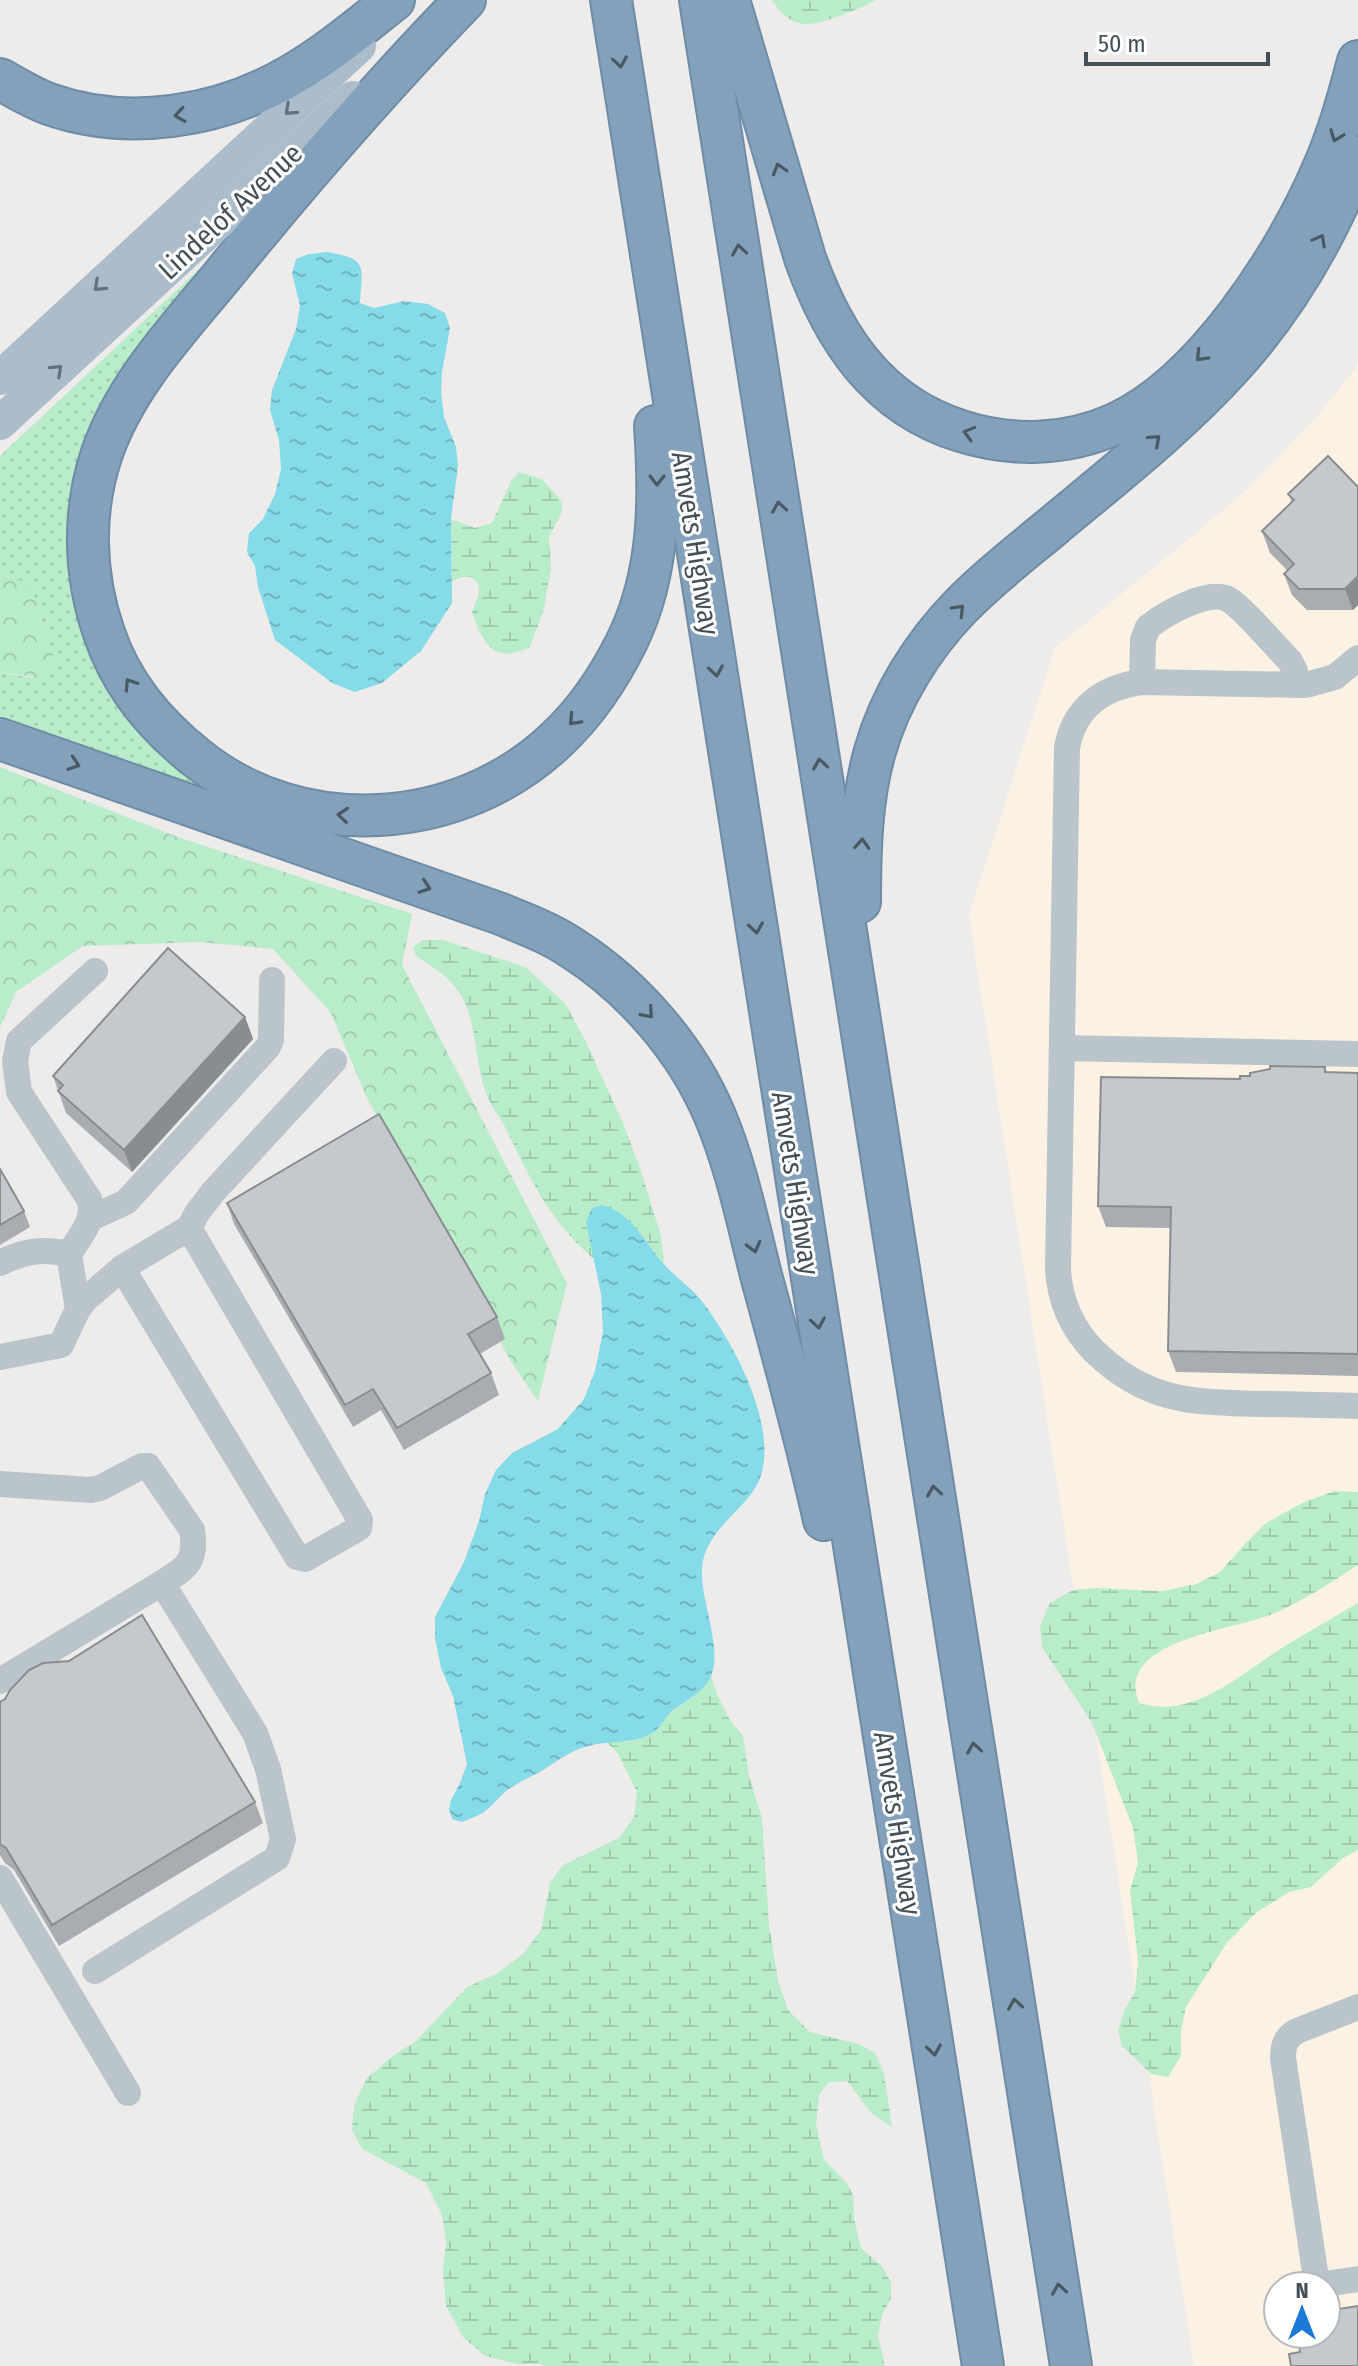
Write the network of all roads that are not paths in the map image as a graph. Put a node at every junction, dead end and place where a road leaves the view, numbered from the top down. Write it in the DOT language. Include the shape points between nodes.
graph roads {
  1 [pos="394,0"];
  2 [pos="409,0"];
  3 [pos="462,0"];
  4 [pos="611,0"];
  5 [pos="700,0"];
  6 [pos="729,0"];
  7 [pos="1358,61"];
  8 [pos="0,79"];
  9 [pos="630,124"];
  10 [pos="1358,157"];
  11 [pos="0,378"];
  12 [pos="0,423"];
  13 [pos="1358,658"];
  14 [pos="1142,682"];
  15 [pos="1296,685"];
  16 [pos="0,739"];
  17 [pos="95,971"];
  18 [pos="272,980"];
  19 [pos="1062,1048"];
  20 [pos="1358,1054"];
  21 [pos="334,1061"];
  22 [pos="884,1173"];
  23 [pos="91,1218"];
  24 [pos="189,1228"];
  25 [pos="69,1254"];
  26 [pos="0,1263"];
  27 [pos="122,1268"];
  28 [pos="78,1309"];
  29 [pos="0,1357"];
  30 [pos="1358,1406"];
  31 [pos="0,1484"];
  32 [pos="162,1583"];
  33 [pos="0,1681"];
  34 [pos="0,1878"];
  35 [pos="95,1971"];
  36 [pos="924,1987"];
  37 [pos="1358,2007"];
  38 [pos="128,2093"];
  39 [pos="1312,2270"];
  40 [pos="983,2366"];
  41 [pos="1071,2366"];
  1 -- 8 [label="highway, one-way" via="292,75 206,110 165,117 104,116 49,104"];
  2 -- 11 [label="main road, Lindelof Avenue, one-way"];
  9 -- 3 [label="highway, one-way" via="650,344 657,516 646,589 608,674 584,710 527,764 479,791 428,809 392,815 320,813 242,788 212,770 157,723 108,645 87,557 93,486 102,453 125,402 155,358 351,122"];
  12 -- 3 [label="main road, Lindelof Avenue, one-way"];
  4 -- 9 [label="highway, Amvets Highway, one-way"];
  22 -- 5 [label="highway, one-way"];
  7 -- 6 [label="highway, one-way" via="1341,123 1303,211 1266,275 1207,350 1144,408 1114,425 1063,440 1012,442 957,430 915,411 875,380 842,338 805,258"];
  9 -- 36 [label="highway, Amvets Highway, one-way"];
  22 -- 10 [label="highway, one-way" via="860,897 867,789 879,737 895,701 936,635 962,605 1185,413 1260,332 1318,245"];
  13 -- 15 [label="street" via="1325,681"];
  14 -- 15 [label="street"];
  14 -- 15 [label="street" via="1148,627 1196,600 1218,597 1232,602 1290,661"];
  14 -- 19 [label="street" via="1111,689 1093,700 1069,736"];
  16 -- 36 [label="highway, one-way" via="539,930 600,967 654,1020 709,1102 733,1171 814,1476"];
  17 -- 23 [label="street" via="19,1041 15,1061 19,1092 89,1199"];
  18 -- 23 [label="street" via="268,1047 126,1202"];
  19 -- 20 [label="street"];
  19 -- 30 [label="street" via="1058,1279 1084,1340 1130,1380 1175,1398"];
  21 -- 24 [label="street" via="214,1191"];
  41 -- 22 [label="highway, one-way"];
  23 -- 25 [label="street"];
  24 -- 27 [label="street"];
  24 -- 27 [label="street" via="360,1520 359,1528 305,1559 297,1557"];
  25 -- 26 [label="street" via="26,1252"];
  25 -- 28 [label="street"];
  27 -- 28 [label="street"];
  28 -- 29 [label="street" via="61,1345"];
  31 -- 32 [label="street" via="91,1490 148,1466 192,1530 194,1541 189,1564"];
  32 -- 33 [label="street"];
  32 -- 35 [label="street" via="255,1733 283,1839 277,1858 268,1865"];
  34 -- 38 [label="street"];
  36 -- 40 [label="highway, Amvets Highway, one-way"];
  37 -- 39 [label="street" via="1293,2034 1284,2047"];
}
